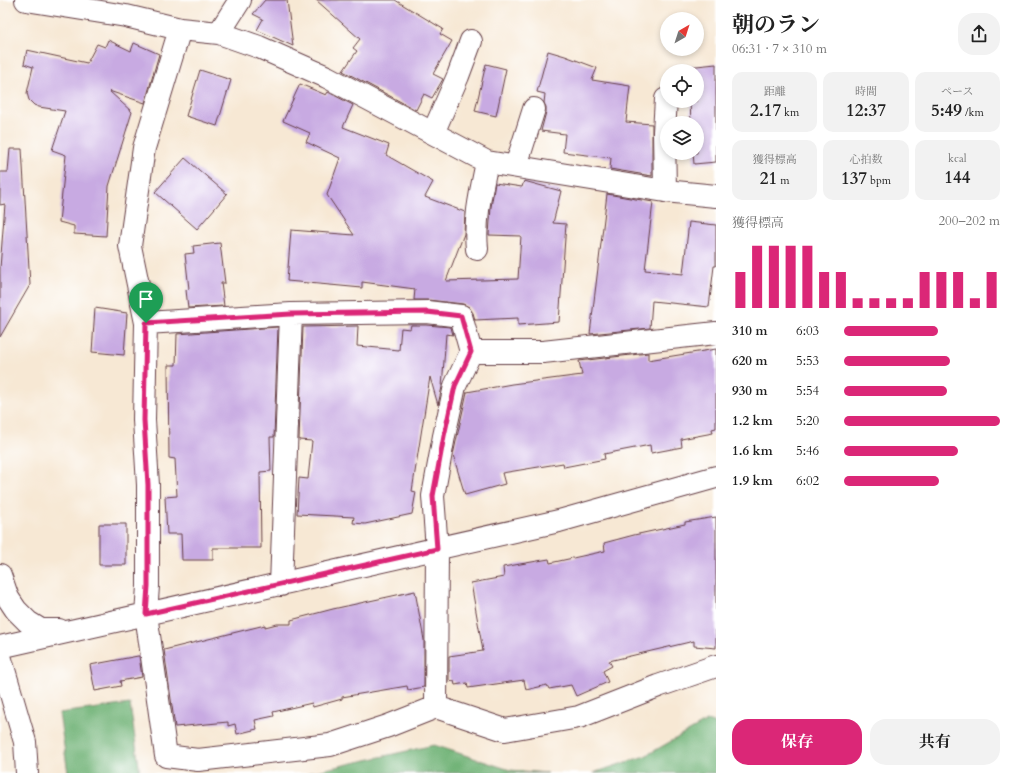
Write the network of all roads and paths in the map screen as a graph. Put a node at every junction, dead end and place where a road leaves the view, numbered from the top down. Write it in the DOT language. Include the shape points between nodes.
graph roads {
  1 [pos="26,0"];
  2 [pos="240,0"];
  3 [pos="90,5"];
  4 [pos="180,28"];
  5 [pos="219,33"];
  6 [pos="470,41"];
  7 [pos="665,108"];
  8 [pos="534,109"];
  9 [pos="433,133"];
  10 [pos="487,162"];
  11 [pos="516,166"];
  12 [pos="665,191"];
  13 [pos="716,196"];
  14 [pos="477,249"];
  15 [pos="291,314"];
  16 [pos="146,323"];
  17 [pos="716,333"];
  18 [pos="471,352"];
  19 [pos="716,477"];
  20 [pos="437,549"];
  21 [pos="0,575"];
  22 [pos="281,585"];
  23 [pos="146,614"];
  24 [pos="78,630"];
  25 [pos="9,645"];
  26 [pos="0,656"];
  27 [pos="716,666"];
  28 [pos="436,707"];
  29 [pos="27,773"];
  1 -- 3 [label="street"];
  2 -- 5 [label="street"];
  3 -- 4 [label="street"];
  4 -- 5 [label="street"];
  4 -- 16 [label="street" via="144,148 130,246"];
  5 -- 9 [label="street" via="259,47 327,77"];
  6 -- 9 [label="street"];
  7 -- 12 [label="street"];
  8 -- 11 [label="street"];
  9 -- 10 [label="street"];
  10 -- 11 [label="street"];
  10 -- 14 [label="street" via="475,233"];
  11 -- 12 [label="street"];
  12 -- 13 [label="street"];
  15 -- 16 [label="street"];
  15 -- 18 [label="street" via="427,312 461,316"];
  15 -- 22 [label="street"];
  16 -- 23 [label="street"];
  17 -- 18 [label="street" via="543,352"];
  18 -- 20 [label="street" via="455,386 434,489"];
  19 -- 20 [label="street" via="559,521"];
  20 -- 22 [label="street"];
  20 -- 28 [label="street"];
  21 -- 24 [label="street" via="8,598 28,622 41,630"];
  22 -- 23 [label="street"];
  23 -- 24 [label="street"];
  23 -- 28 [label="street" via="166,756 198,760 330,745"];
  24 -- 25 [label="street"];
  26 -- 29 [label="street" via="25,742"];
  27 -- 28 [label="street" via="579,717 504,730"];
}
